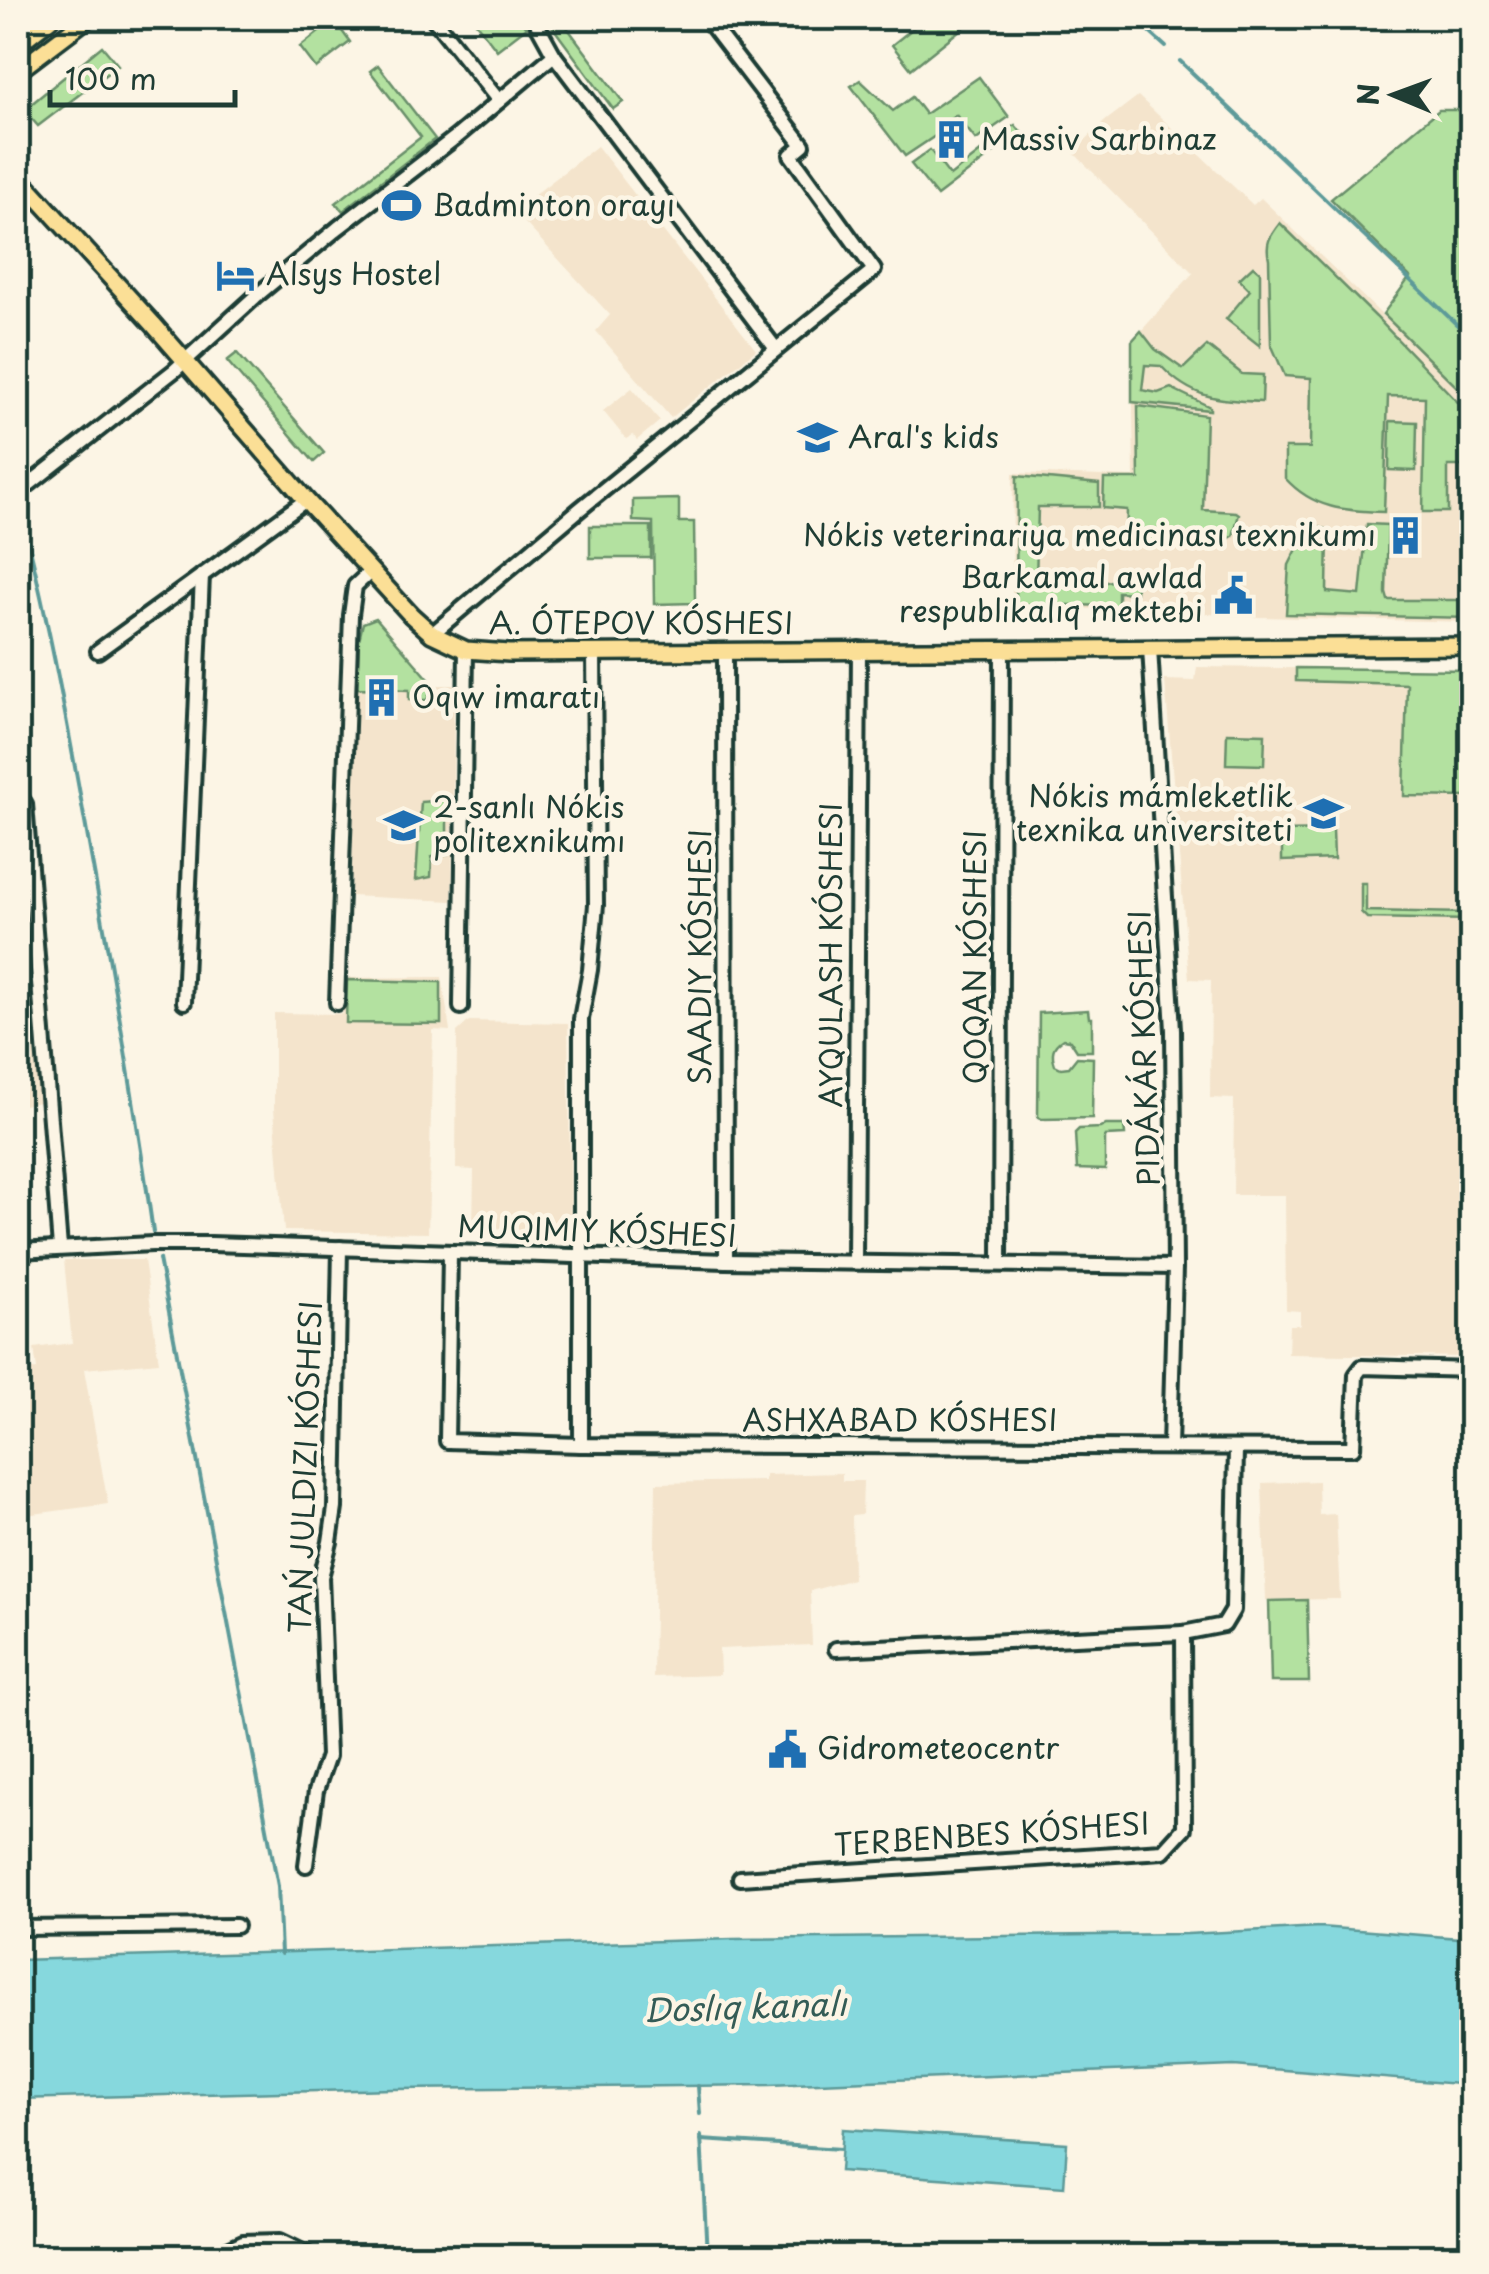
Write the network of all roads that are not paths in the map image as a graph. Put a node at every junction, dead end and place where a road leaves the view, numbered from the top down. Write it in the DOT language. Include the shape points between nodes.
graph roads {
  1 [pos="51,18"];
  2 [pos="88,18"];
  3 [pos="433,18"];
  4 [pos="537,18"];
  5 [pos="706,18"];
  6 [pos="18,44"];
  7 [pos="554,55"];
  8 [pos="18,71"];
  9 [pos="499,102"];
  10 [pos="18,176"];
  11 [pos="776,349"];
  12 [pos="186,360"];
  13 [pos="18,493"];
  14 [pos="306,500"];
  15 [pos="371,571"];
  16 [pos="202,575"];
  17 [pos="432,634"];
  18 [pos="1472,646"];
  19 [pos="1150,648"];
  20 [pos="860,649"];
  21 [pos="466,650"];
  22 [pos="1002,650"];
  23 [pos="98,651"];
  24 [pos="594,652"];
  25 [pos="725,652"];
  26 [pos="18,794"];
  27 [pos="184,1002"];
  28 [pos="337,1004"];
  29 [pos="461,1007"];
  30 [pos="60,1248"];
  31 [pos="340,1248"];
  32 [pos="18,1251"];
  33 [pos="450,1253"];
  34 [pos="579,1258"];
  35 [pos="855,1261"];
  36 [pos="726,1262"];
  37 [pos="1000,1264"];
  38 [pos="1175,1267"];
  39 [pos="1472,1370"];
  40 [pos="580,1445"];
  41 [pos="1170,1447"];
  42 [pos="1236,1449"];
  43 [pos="1183,1633"];
  44 [pos="836,1649"];
  45 [pos="306,1866"];
  46 [pos="740,1878"];
  47 [pos="236,1926"];
  48 [pos="18,1928"];
  49 [pos="213,2256"];
  50 [pos="311,2256"];
  1 -- 6 [label="main road"];
  2 -- 8 [label="main road"];
  3 -- 9 [label="street"];
  4 -- 7 [label="street"];
  5 -- 11 [label="street" via="804,145 791,155 874,270"];
  7 -- 9 [label="street"];
  7 -- 11 [label="street"];
  9 -- 12 [label="street" via="324,239"];
  10 -- 12 [label="main road, A. ÓTEPOV KÓSHESI"];
  11 -- 17 [label="street"];
  12 -- 13 [label="street"];
  12 -- 14 [label="main road, A. ÓTEPOV KÓSHESI"];
  14 -- 15 [label="main road, A. ÓTEPOV KÓSHESI"];
  14 -- 16 [label="street"];
  15 -- 17 [label="main road, A. ÓTEPOV KÓSHESI"];
  15 -- 28 [label="street" via="354,586 351,616"];
  16 -- 23 [label="street"];
  16 -- 27 [label="street"];
  17 -- 21 [label="main road, A. ÓTEPOV KÓSHESI"];
  18 -- 19 [label="main road, A. ÓTEPOV KÓSHESI"];
  19 -- 22 [label="main road, A. ÓTEPOV KÓSHESI"];
  19 -- 38 [label="street, PIDÁKÁR KÓSHESI" via="1174,1030"];
  20 -- 22 [label="main road, A. ÓTEPOV KÓSHESI"];
  20 -- 25 [label="main road, A. ÓTEPOV KÓSHESI"];
  20 -- 35 [label="street, AYQULASH KÓSHESI"];
  21 -- 24 [label="main road, A. ÓTEPOV KÓSHESI"];
  21 -- 29 [label="street"];
  22 -- 37 [label="street, QOQAN KÓSHESI"];
  24 -- 25 [label="main road, A. ÓTEPOV KÓSHESI"];
  24 -- 34 [label="street" via="596,905 581,1020"];
  25 -- 36 [label="street, SAADIY KÓSHESI"];
  26 -- 30 [label="street" via="25,804"];
  30 -- 31 [label="street, MUQIMIY KÓSHESI"];
  30 -- 32 [label="street, MUQIMIY KÓSHESI"];
  31 -- 33 [label="street, MUQIMIY KÓSHESI"];
  31 -- 45 [label="street" via="335,1508 321,1578 328,1756"];
  33 -- 34 [label="street, MUQIMIY KÓSHESI"];
  33 -- 40 [label="street, ASHXABAD KÓSHESI" via="447,1442"];
  34 -- 36 [label="street, MUQIMIY KÓSHESI"];
  34 -- 40 [label="street"];
  35 -- 36 [label="street, MUQIMIY KÓSHESI"];
  35 -- 37 [label="street, MUQIMIY KÓSHESI"];
  37 -- 38 [label="street, MUQIMIY KÓSHESI"];
  38 -- 41 [label="street, PIDÁKÁR KÓSHESI"];
  39 -- 42 [label="street, ASHXABAD KÓSHESI" via="1362,1368 1356,1375 1353,1448"];
  40 -- 41 [label="street, ASHXABAD KÓSHESI"];
  41 -- 42 [label="street, ASHXABAD KÓSHESI"];
  42 -- 43 [label="street" via="1233,1610 1224,1624"];
  43 -- 44 [label="street"];
  43 -- 46 [label="street, TERBENBES KÓSHESI" via="1184,1828 1163,1851"];
  47 -- 48 [label="street"];
  49 -- 50 [label="street" via="243,2242 280,2242"];
}
